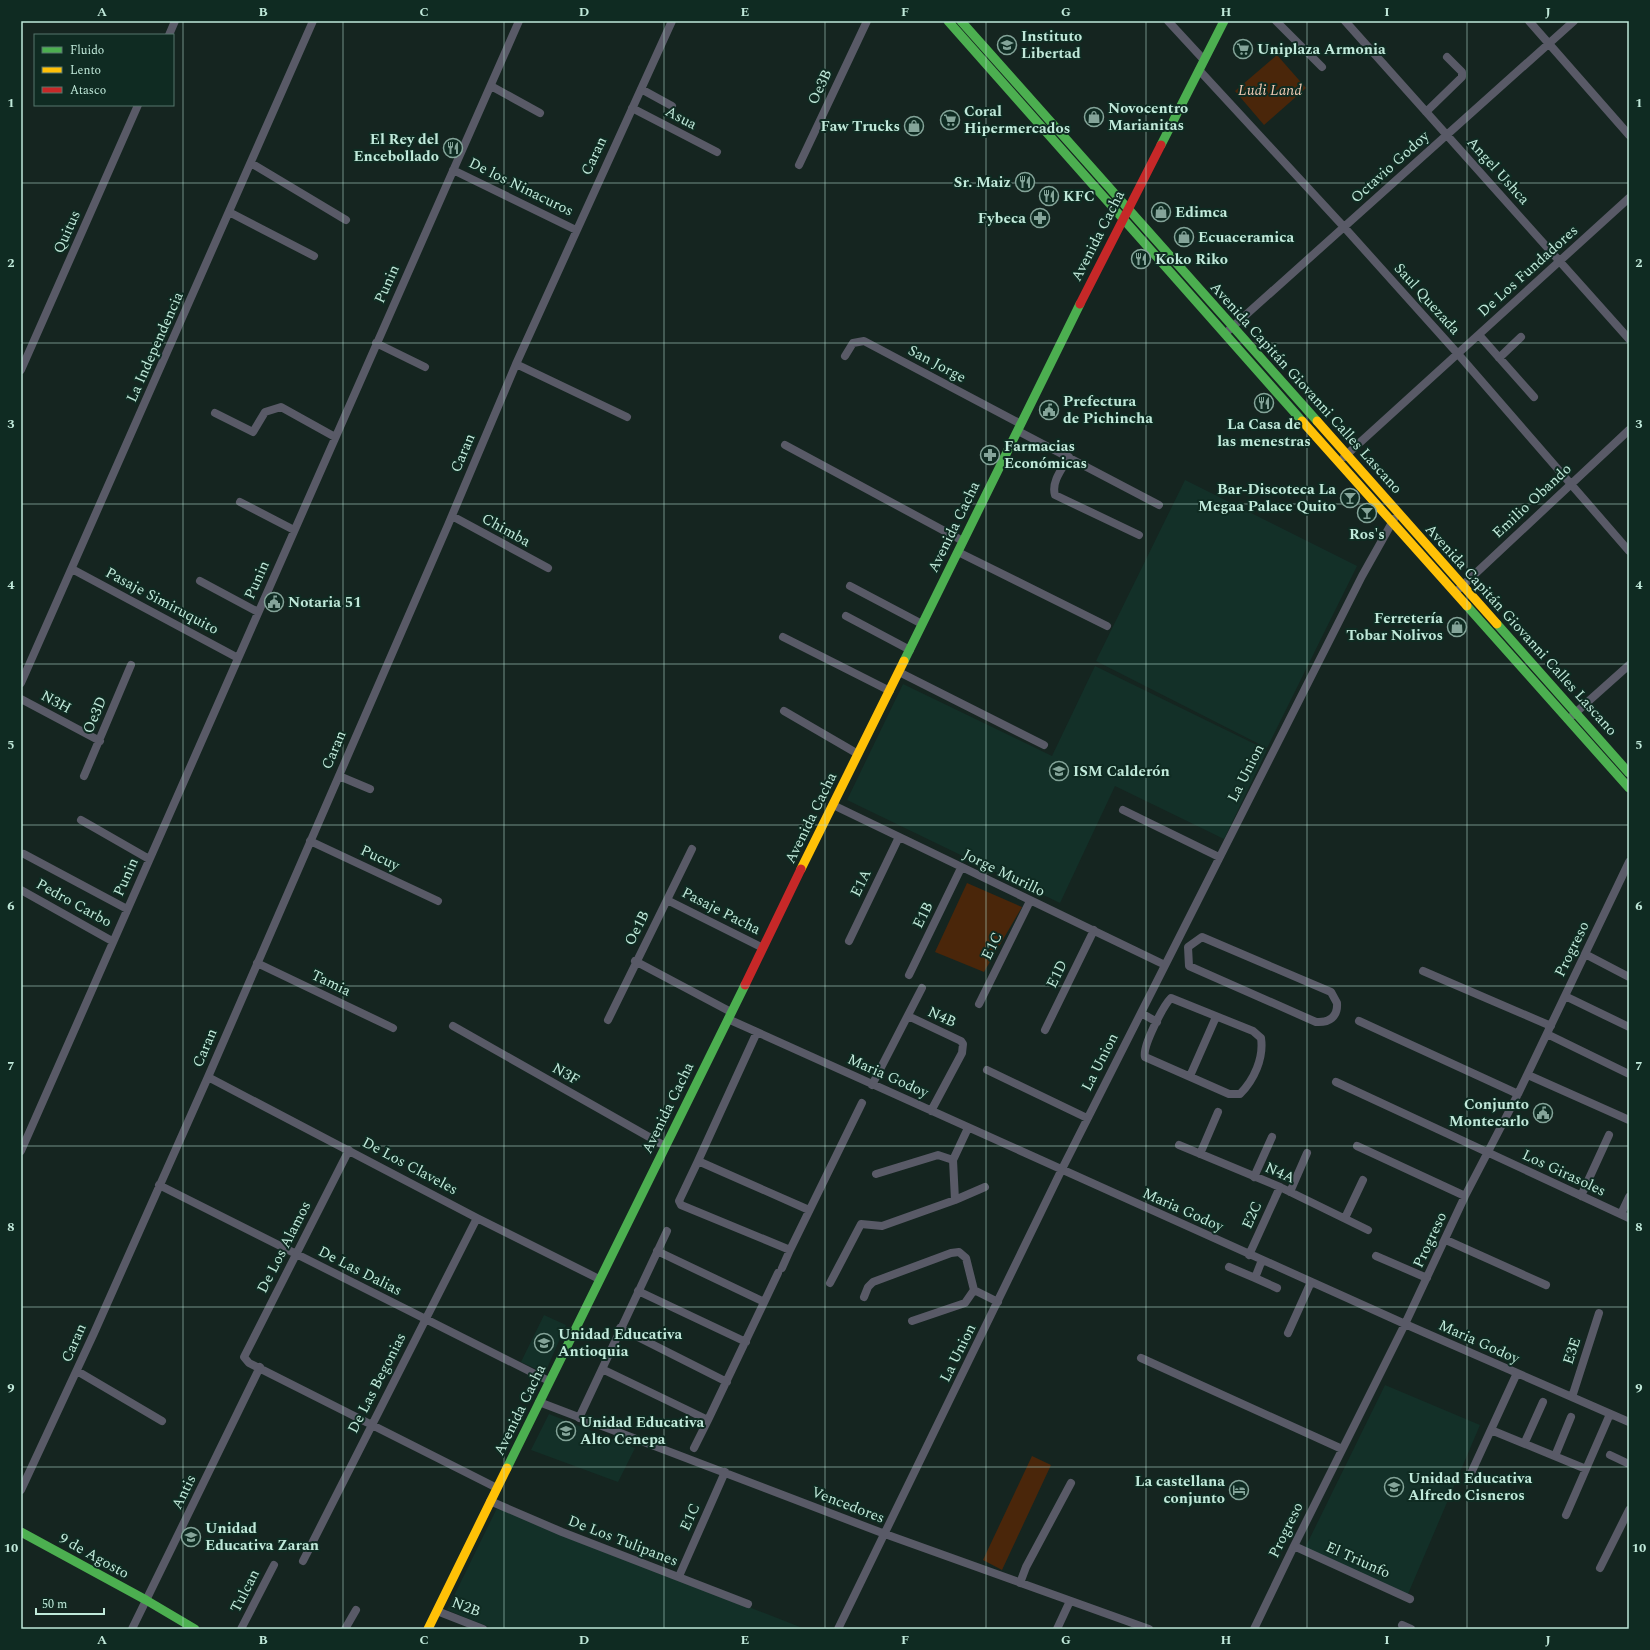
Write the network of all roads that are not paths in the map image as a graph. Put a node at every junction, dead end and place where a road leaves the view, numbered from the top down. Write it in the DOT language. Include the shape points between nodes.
graph roads {
  1 [pos="175,21"];
  2 [pos="313,21"];
  3 [pos="519,21"];
  4 [pos="672,21"];
  5 [pos="867,21"];
  6 [pos="948,21"];
  7 [pos="961,21"];
  8 [pos="1168,21"];
  9 [pos="1224,21"];
  10 [pos="1276,21"];
  11 [pos="1345,21"];
  12 [pos="1529,21"];
  13 [pos="1574,21"];
  14 [pos="169,34"];
  15 [pos="1548,44"];
  16 [pos="1447,57"];
  17 [pos="1204,60"];
  18 [pos="1322,67"];
  19 [pos="1199,70"];
  20 [pos="490,86"];
  21 [pos="641,89"];
  22 [pos="138,106"];
  23 [pos="672,106"];
  24 [pos="632,108"];
  25 [pos="1426,112"];
  26 [pos="540,113"];
  27 [pos="1446,135"];
  28 [pos="1629,135"];
  29 [pos="717,152"];
  30 [pos="251,163"];
  31 [pos="799,165"];
  32 [pos="453,170"];
  33 [pos="1629,198"];
  34 [pos="1128,209"];
  35 [pos="229,212"];
  36 [pos="1122,219"];
  37 [pos="346,220"];
  38 [pos="1344,227"];
  39 [pos="576,230"];
  40 [pos="314,256"];
  41 [pos="1560,261"];
  42 [pos="1233,327"];
  43 [pos="1224,334"];
  44 [pos="1478,335"];
  45 [pos="1521,337"];
  46 [pos="1629,339"];
  47 [pos="376,343"];
  48 [pos="1458,354"];
  49 [pos="845,356"];
  50 [pos="1499,358"];
  51 [pos="516,364"];
  52 [pos="425,367"];
  53 [pos="21,370"];
  54 [pos="1534,397"];
  55 [pos="215,413"];
  56 [pos="627,417"];
  57 [pos="1019,427"];
  58 [pos="1629,430"];
  59 [pos="335,437"];
  60 [pos="785,445"];
  61 [pos="1347,455"];
  62 [pos="1069,457"];
  63 [pos="1339,462"];
  64 [pos="1571,484"];
  65 [pos="240,502"];
  66 [pos="1159,505"];
  67 [pos="1399,514"];
  68 [pos="452,516"];
  69 [pos="1392,522"];
  70 [pos="294,530"];
  71 [pos="1139,535"];
  72 [pos="963,541"];
  73 [pos="1629,551"];
  74 [pos="958,552"];
  75 [pos="548,568"];
  76 [pos="72,569"];
  77 [pos="200,581"];
  78 [pos="850,586"];
  79 [pos="1463,586"];
  80 [pos="1455,593"];
  81 [pos="258,612"];
  82 [pos="846,616"];
  83 [pos="922,624"];
  84 [pos="1107,626"];
  85 [pos="783,637"];
  86 [pos="910,650"];
  87 [pos="238,658"];
  88 [pos="131,665"];
  89 [pos="1629,665"];
  90 [pos="899,672"];
  91 [pos="21,683"];
  92 [pos="890,691"];
  93 [pos="21,699"];
  94 [pos="784,711"];
  95 [pos="1576,713"];
  96 [pos="1568,720"];
  97 [pos="100,741"];
  98 [pos="1044,745"];
  99 [pos="858,754"];
  100 [pos="1629,773"];
  101 [pos="84,776"];
  102 [pos="339,776"];
  103 [pos="1629,788"];
  104 [pos="370,789"];
  105 [pos="833,805"];
  106 [pos="1122,810"];
  107 [pos="81,820"];
  108 [pos="899,837"];
  109 [pos="310,841"];
  110 [pos="692,849"];
  111 [pos="24,854"];
  112 [pos="1219,857"];
  113 [pos="149,859"];
  114 [pos="1629,862"];
  115 [pos="961,868"];
  116 [pos="21,890"];
  117 [pos="667,900"];
  118 [pos="438,901"];
  119 [pos="1030,901"];
  120 [pos="127,909"];
  121 [pos="1094,930"];
  122 [pos="849,940"];
  123 [pos="1177,940"];
  124 [pos="112,941"];
  125 [pos="1188,947"];
  126 [pos="763,948"];
  127 [pos="1585,954"];
  128 [pos="636,961"];
  129 [pos="257,963"];
  130 [pos="1165,964"];
  131 [pos="1423,971"];
  132 [pos="909,975"];
  133 [pos="1629,977"];
  134 [pos="922,988"];
  135 [pos="1565,996"];
  136 [pos="979,1004"];
  137 [pos="1141,1013"];
  138 [pos="729,1015"];
  139 [pos="908,1016"];
  140 [pos="1216,1017"];
  141 [pos="608,1020"];
  142 [pos="1157,1022"];
  143 [pos="1359,1022"];
  144 [pos="453,1026"];
  145 [pos="1629,1027"];
  146 [pos="393,1028"];
  147 [pos="1045,1030"];
  148 [pos="1549,1030"];
  149 [pos="757,1032"];
  150 [pos="987,1070"];
  151 [pos="1629,1074"];
  152 [pos="1528,1075"];
  153 [pos="1190,1076"];
  154 [pos="208,1077"];
  155 [pos="1336,1082"];
  156 [pos="872,1085"];
  157 [pos="1518,1094"];
  158 [pos="862,1103"];
  159 [pos="931,1111"];
  160 [pos="1218,1112"];
  161 [pos="1087,1118"];
  162 [pos="1629,1120"];
  163 [pos="968,1128"];
  164 [pos="1609,1136"];
  165 [pos="1272,1137"];
  166 [pos="1179,1145"];
  167 [pos="665,1146"];
  168 [pos="1357,1146"];
  169 [pos="349,1150"];
  170 [pos="21,1151"];
  171 [pos="1488,1152"];
  172 [pos="1308,1153"];
  173 [pos="1200,1154"];
  174 [pos="953,1160"];
  175 [pos="698,1162"];
  176 [pos="1061,1170"];
  177 [pos="876,1174"];
  178 [pos="1254,1177"];
  179 [pos="1363,1180"];
  180 [pos="158,1185"];
  181 [pos="985,1187"];
  182 [pos="1280,1187"];
  183 [pos="1290,1192"];
  184 [pos="1465,1196"];
  185 [pos="1581,1196"];
  186 [pos="1629,1197"];
  187 [pos="955,1200"];
  188 [pos="809,1210"];
  189 [pos="1621,1214"];
  190 [pos="477,1218"];
  191 [pos="1344,1218"];
  192 [pos="1629,1218"];
  193 [pos="1368,1230"];
  194 [pos="667,1231"];
  195 [pos="1446,1240"];
  196 [pos="790,1250"];
  197 [pos="657,1251"];
  198 [pos="296,1254"];
  199 [pos="1249,1254"];
  200 [pos="1376,1256"];
  201 [pos="1262,1260"];
  202 [pos="1229,1267"];
  203 [pos="1255,1278"];
  204 [pos="1427,1278"];
  205 [pos="599,1279"];
  206 [pos="1311,1282"];
  207 [pos="830,1283"];
  208 [pos="1546,1285"];
  209 [pos="1277,1288"];
  210 [pos="974,1290"];
  211 [pos="638,1291"];
  212 [pos="864,1297"];
  213 [pos="764,1302"];
  214 [pos="998,1302"];
  215 [pos="1599,1313"];
  216 [pos="426,1320"];
  217 [pos="912,1321"];
  218 [pos="1405,1324"];
  219 [pos="620,1328"];
  220 [pos="1288,1333"];
  221 [pos="746,1342"];
  222 [pos="1141,1358"];
  223 [pos="260,1367"];
  224 [pos="602,1369"];
  225 [pos="77,1371"];
  226 [pos="1517,1373"];
  227 [pos="549,1381"];
  228 [pos="727,1382"];
  229 [pos="1572,1397"];
  230 [pos="539,1402"];
  231 [pos="1543,1402"];
  232 [pos="1610,1414"];
  233 [pos="1571,1417"];
  234 [pos="579,1418"];
  235 [pos="708,1420"];
  236 [pos="162,1421"];
  237 [pos="1629,1422"];
  238 [pos="371,1425"];
  239 [pos="1491,1430"];
  240 [pos="1525,1442"];
  241 [pos="694,1448"];
  242 [pos="1342,1449"];
  243 [pos="1610,1455"];
  244 [pos="1555,1456"];
  245 [pos="1629,1464"];
  246 [pos="1586,1469"];
  247 [pos="1472,1471"];
  248 [pos="725,1472"];
  249 [pos="1071,1483"];
  250 [pos="497,1488"];
  251 [pos="21,1490"];
  252 [pos="490,1501"];
  253 [pos="1629,1510"];
  254 [pos="1566,1515"];
  255 [pos="21,1532"];
  256 [pos="884,1534"];
  257 [pos="1294,1546"];
  258 [pos="303,1561"];
  259 [pos="274,1565"];
  260 [pos="1600,1568"];
  261 [pos="680,1574"];
  262 [pos="1020,1583"];
  263 [pos="1410,1599"];
  264 [pos="146,1600"];
  265 [pos="1070,1601"];
  266 [pos="748,1604"];
  267 [pos="356,1610"];
  268 [pos="437,1611"];
  269 [pos="1402,1625"];
  270 [pos="132,1629"];
  271 [pos="195,1629"];
  272 [pos="241,1629"];
  273 [pos="345,1629"];
  274 [pos="428,1629"];
  275 [pos="484,1629"];
  276 [pos="838,1629"];
  277 [pos="1057,1629"];
  278 [pos="1149,1629"];
  279 [pos="1254,1629"];
  280 [pos="1411,1629"];
  1 -- 14 [label="street"];
  2 -- 30 [label="street, La Independencia"];
  3 -- 20 [label="street, Punin"];
  4 -- 21 [label="street, Caran"];
  5 -- 31 [label="street, Oe3B"];
  6 -- 36 [label="main road"];
  7 -- 34 [label="main road, Avenida Capitán Giovanni Calles Lascano"];
  8 -- 17 [label="street"];
  9 -- 17 [label="main road, Avenida Cacha"];
  10 -- 18 [label="street"];
  11 -- 25 [label="street, Angel Ushca"];
  12 -- 15 [label="street"];
  13 -- 15 [label="street, Octavio Godoy"];
  15 -- 27 [label="street, Octavio Godoy"];
  15 -- 28 [label="street"];
  16 -- 25 [label="street" via="1462,72 1462,77"];
  17 -- 19 [label="main road, Avenida Cacha"];
  19 -- 34 [label="main road, Avenida Cacha"];
  19 -- 38 [label="street, Saul Quezada"];
  20 -- 26 [label="street"];
  20 -- 32 [label="street, Punin"];
  21 -- 23 [label="street"];
  21 -- 24 [label="street, Caran"];
  22 -- 53 [label="street, Quitus"];
  24 -- 29 [label="street, Asua"];
  24 -- 39 [label="street, Caran"];
  25 -- 27 [label="street, Angel Ushca"];
  27 -- 38 [label="street, Octavio Godoy"];
  27 -- 41 [label="street, Angel Ushca"];
  30 -- 35 [label="street, La Independencia"];
  30 -- 37 [label="street"];
  32 -- 39 [label="street, De los Ninacuros"];
  32 -- 47 [label="street, Punin"];
  33 -- 41 [label="street, De Los Fundadores"];
  34 -- 36 [label="main road, Avenida Cacha"];
  34 -- 42 [label="main road, Avenida Capitán Giovanni Calles Lascano"];
  35 -- 40 [label="street"];
  35 -- 76 [label="street, La Independencia"];
  36 -- 43 [label="main road"];
  36 -- 57 [label="main road, Avenida Cacha"];
  38 -- 42 [label="street, Octavio Godoy"];
  38 -- 48 [label="street, Saul Quezada"];
  39 -- 51 [label="street, Caran"];
  41 -- 44 [label="street, De Los Fundadores"];
  41 -- 46 [label="street, Angel Ushca"];
  42 -- 43 [label="street, Octavio Godoy"];
  42 -- 61 [label="main road, Avenida Capitán Giovanni Calles Lascano"];
  43 -- 63 [label="main road"];
  44 -- 48 [label="street, De Los Fundadores"];
  44 -- 50 [label="street"];
  45 -- 50 [label="street"];
  47 -- 52 [label="street"];
  47 -- 59 [label="street, Punin"];
  48 -- 61 [label="street, De Los Fundadores"];
  48 -- 64 [label="street, Saul Quezada"];
  49 -- 57 [label="street, San Jorge" via="853,343 864,341"];
  50 -- 54 [label="street"];
  51 -- 56 [label="street"];
  51 -- 68 [label="street, Caran"];
  55 -- 59 [label="street" via="253,432 265,412 281,407"];
  57 -- 62 [label="street, San Jorge"];
  57 -- 72 [label="main road, Avenida Cacha"];
  58 -- 64 [label="street, Emilio Obando"];
  59 -- 70 [label="street, Punin"];
  60 -- 72 [label="street"];
  61 -- 63 [label="street, De Los Fundadores"];
  61 -- 67 [label="main road, Avenida Capitán Giovanni Calles Lascano"];
  62 -- 66 [label="street, San Jorge"];
  62 -- 71 [label="street" via="1054,483 1055,495"];
  63 -- 69 [label="main road"];
  64 -- 73 [label="street, Saul Quezada"];
  64 -- 79 [label="street, Emilio Obando"];
  65 -- 70 [label="street"];
  67 -- 69 [label="street, La Union"];
  67 -- 79 [label="main road, Avenida Capitán Giovanni Calles Lascano"];
  68 -- 75 [label="street, Chimba"];
  68 -- 102 [label="street, Caran"];
  69 -- 80 [label="main road"];
  69 -- 112 [label="street, La Union"];
  70 -- 81 [label="street, Punin"];
  72 -- 74 [label="main road, Avenida Cacha"];
  74 -- 83 [label="main road, Avenida Cacha"];
  74 -- 84 [label="street"];
  76 -- 87 [label="street, Pasaje Simiruquito"];
  76 -- 91 [label="street, La Independencia"];
  77 -- 81 [label="street"];
  78 -- 83 [label="street"];
  79 -- 80 [label="street, Emilio Obando"];
  79 -- 95 [label="main road, Avenida Capitán Giovanni Calles Lascano"];
  80 -- 96 [label="main road"];
  81 -- 87 [label="street, Punin"];
  82 -- 86 [label="street"];
  83 -- 86 [label="main road, Avenida Cacha"];
  85 -- 92 [label="street"];
  86 -- 90 [label="main road, Avenida Cacha"];
  87 -- 113 [label="street, Punin"];
  88 -- 97 [label="street, Oe3D"];
  89 -- 95 [label="street"];
  90 -- 92 [label="main road, Avenida Cacha"];
  90 -- 98 [label="street"];
  92 -- 99 [label="main road, Avenida Cacha"];
  93 -- 97 [label="street, N3H"];
  94 -- 99 [label="street"];
  95 -- 96 [label="street"];
  95 -- 100 [label="main road, Avenida Capitán Giovanni Calles Lascano"];
  96 -- 103 [label="main road"];
  97 -- 101 [label="street, Oe3D"];
  99 -- 105 [label="main road, Avenida Cacha"];
  102 -- 104 [label="street"];
  102 -- 109 [label="street, Caran"];
  105 -- 108 [label="street, Jorge Murillo"];
  105 -- 126 [label="main road, Avenida Cacha"];
  106 -- 112 [label="street"];
  107 -- 113 [label="street"];
  108 -- 115 [label="street, Jorge Murillo"];
  108 -- 122 [label="street, E1A"];
  109 -- 118 [label="street, Pucuy"];
  109 -- 129 [label="street, Caran"];
  110 -- 117 [label="street, Oe1B"];
  111 -- 120 [label="street"];
  112 -- 123 [label="street, La Union"];
  113 -- 120 [label="street, Punin"];
  114 -- 127 [label="street, Progreso"];
  115 -- 119 [label="street, Jorge Murillo"];
  115 -- 132 [label="street, E1B"];
  116 -- 124 [label="street, Pedro Carbo"];
  117 -- 126 [label="street, Pasaje Pacha"];
  117 -- 128 [label="street, Oe1B"];
  119 -- 121 [label="street, Jorge Murillo"];
  119 -- 136 [label="street, E1C"];
  120 -- 124 [label="street, Punin"];
  121 -- 130 [label="street, Jorge Murillo"];
  121 -- 147 [label="street, E1D"];
  123 -- 125 [label="street"];
  123 -- 130 [label="street, La Union"];
  124 -- 170 [label="street, Punin"];
  125 -- 125 [label="street" via="1202,937 1319,986 1331,992 1335,998 1338,1009 1335,1016 1323,1023 1316,1022 1189,966"];
  126 -- 138 [label="main road, Avenida Cacha"];
  127 -- 133 [label="street"];
  127 -- 135 [label="street, Progreso"];
  128 -- 138 [label="street, Maria Godoy"];
  128 -- 141 [label="street, Oe1B"];
  129 -- 146 [label="street, Tamia"];
  129 -- 154 [label="street, Caran"];
  130 -- 137 [label="street, La Union"];
  131 -- 148 [label="street"];
  134 -- 139 [label="street"];
  135 -- 145 [label="street"];
  135 -- 148 [label="street, Progreso"];
  137 -- 142 [label="street"];
  137 -- 161 [label="street, La Union"];
  138 -- 149 [label="street, Maria Godoy"];
  138 -- 167 [label="main road, Avenida Cacha"];
  139 -- 156 [label="street"];
  139 -- 159 [label="street, N4B" via="963,1044 962,1053"];
  140 -- 142 [label="street" via="1172,997"];
  140 -- 153 [label="street"];
  140 -- 153 [label="street" via="1253,1031 1261,1038 1263,1049 1256,1070 1240,1094 1229,1094"];
  142 -- 153 [label="street" via="1145,1050 1146,1057"];
  143 -- 157 [label="street"];
  144 -- 167 [label="street, N3F"];
  148 -- 151 [label="street"];
  148 -- 152 [label="street, Progreso"];
  149 -- 156 [label="street, Maria Godoy"];
  149 -- 175 [label="street"];
  150 -- 161 [label="street"];
  152 -- 157 [label="street, Progreso"];
  152 -- 162 [label="street"];
  154 -- 169 [label="street, De Los Claveles"];
  154 -- 180 [label="street, Caran"];
  155 -- 171 [label="street, Los Girasoles"];
  156 -- 159 [label="street, Maria Godoy"];
  157 -- 171 [label="street, Progreso"];
  158 -- 188 [label="street"];
  159 -- 163 [label="street, Maria Godoy"];
  160 -- 173 [label="street"];
  161 -- 176 [label="street, La Union"];
  163 -- 174 [label="street"];
  163 -- 176 [label="street, Maria Godoy"];
  164 -- 185 [label="street"];
  165 -- 178 [label="street"];
  166 -- 173 [label="street, N4A"];
  167 -- 205 [label="main road, Avenida Cacha"];
  168 -- 184 [label="street"];
  169 -- 190 [label="street, De Los Claveles"];
  169 -- 198 [label="street, De Los Alamos"];
  171 -- 184 [label="street, Progreso"];
  171 -- 185 [label="street, Los Girasoles"];
  172 -- 183 [label="street"];
  173 -- 178 [label="street, N4A"];
  174 -- 177 [label="street" via="938,1155"];
  174 -- 187 [label="street"];
  175 -- 188 [label="street"];
  175 -- 196 [label="street" via="679,1201 681,1205"];
  176 -- 199 [label="street, Maria Godoy"];
  176 -- 214 [label="street, La Union"];
  178 -- 182 [label="street, N4A"];
  179 -- 191 [label="street"];
  180 -- 198 [label="street, De Las Dalias"];
  180 -- 225 [label="street, Caran"];
  181 -- 187 [label="street"];
  182 -- 183 [label="street, N4A"];
  182 -- 199 [label="street, E2C"];
  183 -- 191 [label="street, N4A"];
  184 -- 195 [label="street, Progreso"];
  185 -- 189 [label="street, Los Girasoles"];
  186 -- 189 [label="street"];
  187 -- 207 [label="street" via="881,1226 861,1224"];
  188 -- 196 [label="street"];
  189 -- 192 [label="street, Los Girasoles"];
  190 -- 205 [label="street, De Los Claveles"];
  190 -- 216 [label="street, De Las Begonias"];
  191 -- 193 [label="street, N4A"];
  194 -- 197 [label="street"];
  195 -- 204 [label="street, Progreso"];
  195 -- 208 [label="street"];
  196 -- 213 [label="street"];
  197 -- 211 [label="street"];
  197 -- 213 [label="street"];
  198 -- 216 [label="street, De Las Dalias"];
  198 -- 223 [label="street, De Los Alamos" via="244,1357 249,1363"];
  199 -- 201 [label="street, Maria Godoy"];
  200 -- 204 [label="street"];
  201 -- 203 [label="street"];
  201 -- 206 [label="street, Maria Godoy"];
  202 -- 203 [label="street"];
  203 -- 209 [label="street"];
  204 -- 218 [label="street, Progreso"];
  205 -- 227 [label="main road, Avenida Cacha"];
  206 -- 218 [label="street, Maria Godoy"];
  206 -- 220 [label="street"];
  210 -- 212 [label="street" via="966,1258 959,1252 873,1282"];
  210 -- 214 [label="street"];
  210 -- 217 [label="street" via="965,1303"];
  211 -- 219 [label="street"];
  211 -- 221 [label="street"];
  213 -- 221 [label="street"];
  214 -- 256 [label="street, La Union"];
  215 -- 229 [label="street, E3E"];
  216 -- 227 [label="street, De Las Dalias"];
  216 -- 238 [label="street, De Las Begonias"];
  218 -- 226 [label="street, Maria Godoy"];
  218 -- 242 [label="street, Progreso"];
  219 -- 224 [label="street"];
  219 -- 228 [label="street"];
  221 -- 228 [label="street"];
  222 -- 242 [label="street"];
  223 -- 238 [label="street"];
  223 -- 264 [label="street, Antis"];
  224 -- 234 [label="street"];
  224 -- 235 [label="street"];
  225 -- 236 [label="street"];
  225 -- 251 [label="street, Caran"];
  226 -- 229 [label="street, Maria Godoy"];
  226 -- 239 [label="street"];
  227 -- 230 [label="main road, Avenida Cacha"];
  228 -- 235 [label="street"];
  229 -- 232 [label="street, Maria Godoy"];
  230 -- 234 [label="street, Vencedores"];
  230 -- 250 [label="main road, Avenida Cacha"];
  231 -- 240 [label="street"];
  232 -- 237 [label="street, Maria Godoy"];
  232 -- 246 [label="street"];
  233 -- 244 [label="street"];
  234 -- 248 [label="street, Vencedores"];
  235 -- 241 [label="street"];
  238 -- 250 [label="street"];
  238 -- 258 [label="street, De Las Begonias"];
  239 -- 240 [label="street"];
  239 -- 247 [label="street"];
  240 -- 244 [label="street"];
  242 -- 257 [label="street, Progreso"];
  243 -- 245 [label="street"];
  244 -- 246 [label="street"];
  246 -- 254 [label="street"];
  248 -- 256 [label="street, Vencedores"];
  248 -- 261 [label="street, E1C"];
  249 -- 262 [label="street" via="1026,1566"];
  250 -- 252 [label="main road, Avenida Cacha"];
  252 -- 266 [label="street, De Los Tulipanes" via="562,1532"];
  252 -- 268 [label="main road, Avenida Cacha"];
  253 -- 260 [label="street"];
  255 -- 264 [label="main road, 9 de Agosto"];
  256 -- 262 [label="street, Vencedores"];
  256 -- 276 [label="street, La Union"];
  257 -- 263 [label="street, El Triunfo"];
  257 -- 279 [label="street, Progreso"];
  259 -- 272 [label="street, Tulcan"];
  262 -- 265 [label="street, Vencedores"];
  264 -- 270 [label="street, Antis"];
  264 -- 271 [label="main road, 9 de Agosto"];
  265 -- 277 [label="street"];
  265 -- 278 [label="street, Vencedores"];
  267 -- 273 [label="street"];
  268 -- 274 [label="main road, Avenida Cacha"];
  268 -- 275 [label="street, N2B"];
  269 -- 280 [label="street"];
}
